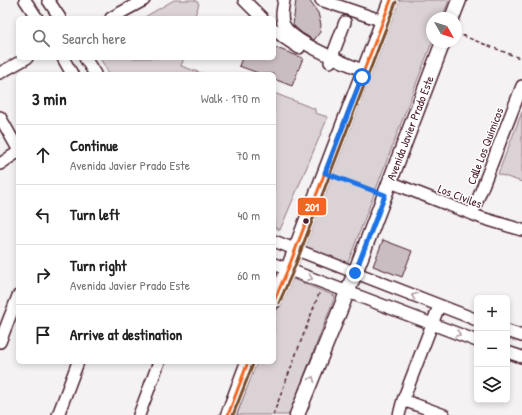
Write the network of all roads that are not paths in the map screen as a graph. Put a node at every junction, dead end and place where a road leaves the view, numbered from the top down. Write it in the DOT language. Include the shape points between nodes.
graph roads {
  1 [pos="25,0"];
  2 [pos="48,0"];
  3 [pos="144,0"];
  4 [pos="244,0"];
  5 [pos="284,0"];
  6 [pos="321,0"];
  7 [pos="391,0"];
  8 [pos="459,0"];
  9 [pos="454,12"];
  10 [pos="36,16"];
  11 [pos="59,16"];
  12 [pos="115,16"];
  13 [pos="260,16"];
  14 [pos="383,21"];
  15 [pos="345,22"];
  16 [pos="276,31"];
  17 [pos="441,48"];
  18 [pos="23,60"];
  19 [pos="64,60"];
  20 [pos="86,60"];
  21 [pos="331,60"];
  22 [pos="71,72"];
  23 [pos="94,72"];
  24 [pos="0,73"];
  25 [pos="363,74"];
  26 [pos="522,86"];
  27 [pos="0,117"];
  28 [pos="16,145"];
  29 [pos="16,153"];
  30 [pos="0,164"];
  31 [pos="390,182"];
  32 [pos="472,214"];
  33 [pos="522,230"];
  34 [pos="276,242"];
  35 [pos="295,250"];
  36 [pos="276,265"];
  37 [pos="288,269"];
  38 [pos="355,273"];
  39 [pos="347,292"];
  40 [pos="276,296"];
  41 [pos="16,301"];
  42 [pos="439,306"];
  43 [pos="474,319"];
  44 [pos="432,324"];
  45 [pos="510,332"];
  46 [pos="522,336"];
  47 [pos="474,340"];
  48 [pos="0,342"];
  49 [pos="510,353"];
  50 [pos="522,357"];
  51 [pos="77,364"];
  52 [pos="157,364"];
  53 [pos="247,364"];
  54 [pos="403,400"];
  55 [pos="58,415"];
  56 [pos="139,415"];
  57 [pos="228,415"];
  58 [pos="297,415"];
  59 [pos="399,415"];
  60 [pos="444,415"];
  1 -- 10 [label="street"];
  2 -- 11 [label="street"];
  3 -- 12 [label="street"];
  4 -- 13 [label="street"];
  5 -- 21 [label="street" via="283,24"];
  6 -- 14 [label="street"];
  7 -- 14 [label="main road"];
  8 -- 9 [label="main road"];
  14 -- 25 [label="main road"];
  15 -- 21 [label="street"];
  16 -- 21 [label="street" via="298,47"];
  17 -- 31 [label="main road, Avenida Javier Prado Este"];
  18 -- 24 [label="street"];
  19 -- 22 [label="street"];
  20 -- 23 [label="street"];
  21 -- 25 [label="street"];
  25 -- 35 [label="main road"];
  26 -- 32 [label="street, Calle Los Quimicos"];
  27 -- 28 [label="street"];
  29 -- 30 [label="street"];
  31 -- 32 [label="street, Los Civiles"];
  31 -- 38 [label="main road, Avenida Javier Prado Este"];
  32 -- 33 [label="street, Los Civiles"];
  34 -- 35 [label="street"];
  35 -- 37 [label="main road"];
  35 -- 38 [label="street"];
  36 -- 37 [label="street"];
  37 -- 39 [label="street, one-way"];
  37 -- 40 [label="main road"];
  38 -- 39 [label="main road, Avenida Javier Prado Este"];
  42 -- 38 [label="street, one-way"];
  39 -- 44 [label="street"];
  58 -- 39 [label="main road, Avenida Javier Prado Este, one-way"];
  41 -- 48 [label="street"];
  42 -- 43 [label="street"];
  42 -- 44 [label="street"];
  44 -- 47 [label="street, one-way"];
  44 -- 54 [label="street"];
  45 -- 46 [label="street"];
  49 -- 50 [label="street"];
  51 -- 55 [label="street"];
  52 -- 56 [label="street"];
  53 -- 57 [label="main road"];
  54 -- 59 [label="street"];
  54 -- 60 [label="street"];
}
